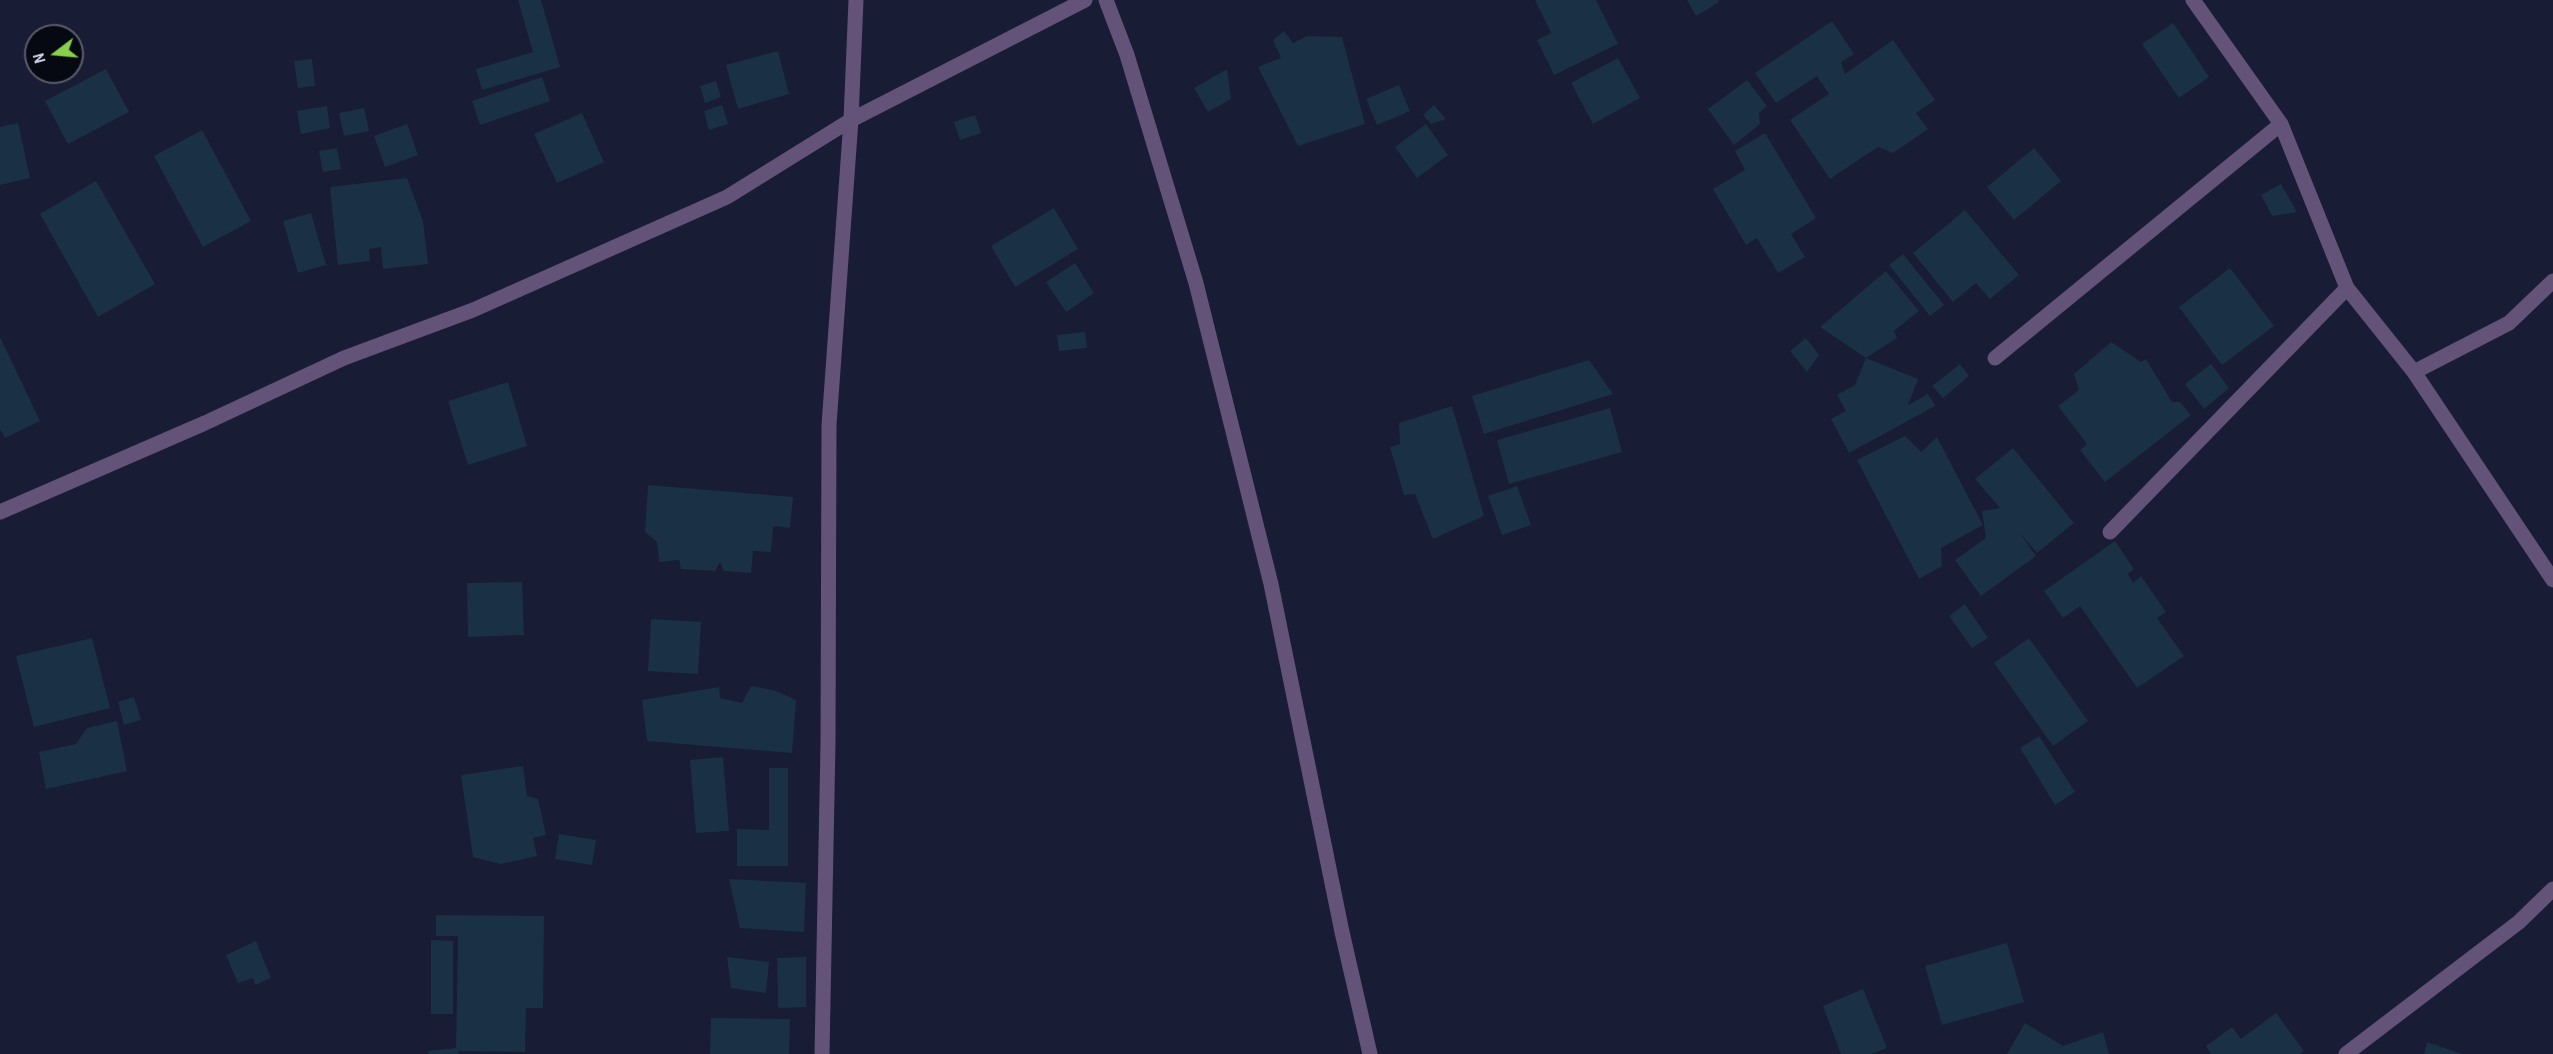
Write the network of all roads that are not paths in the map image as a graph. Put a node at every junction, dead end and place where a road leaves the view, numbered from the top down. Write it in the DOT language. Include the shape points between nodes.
graph roads {
  1 [pos="856,0"];
  2 [pos="1085,0"];
  3 [pos="1106,0"];
  4 [pos="2193,0"];
  5 [pos="852,120"];
  6 [pos="2281,124"];
  7 [pos="2553,281"];
  8 [pos="2347,288"];
  9 [pos="1995,358"];
  10 [pos="2414,372"];
  11 [pos="0,512"];
  12 [pos="2110,532"];
  13 [pos="2553,580"];
  14 [pos="2553,889"];
  15 [pos="822,1054"];
  16 [pos="1370,1054"];
  17 [pos="2346,1054"];
  1 -- 5 [label="street"];
  2 -- 5 [label="street"];
  3 -- 16 [label="street" via="1127,55 1196,283 1271,584"];
  4 -- 6 [label="street"];
  5 -- 11 [label="street" via="727,197 473,310 344,358"];
  5 -- 15 [label="street" via="829,425"];
  6 -- 8 [label="street"];
  6 -- 9 [label="street"];
  7 -- 10 [label="street" via="2509,323"];
  8 -- 10 [label="street"];
  8 -- 12 [label="street"];
  10 -- 13 [label="street"];
  14 -- 17 [label="street" via="2519,922"];
}
